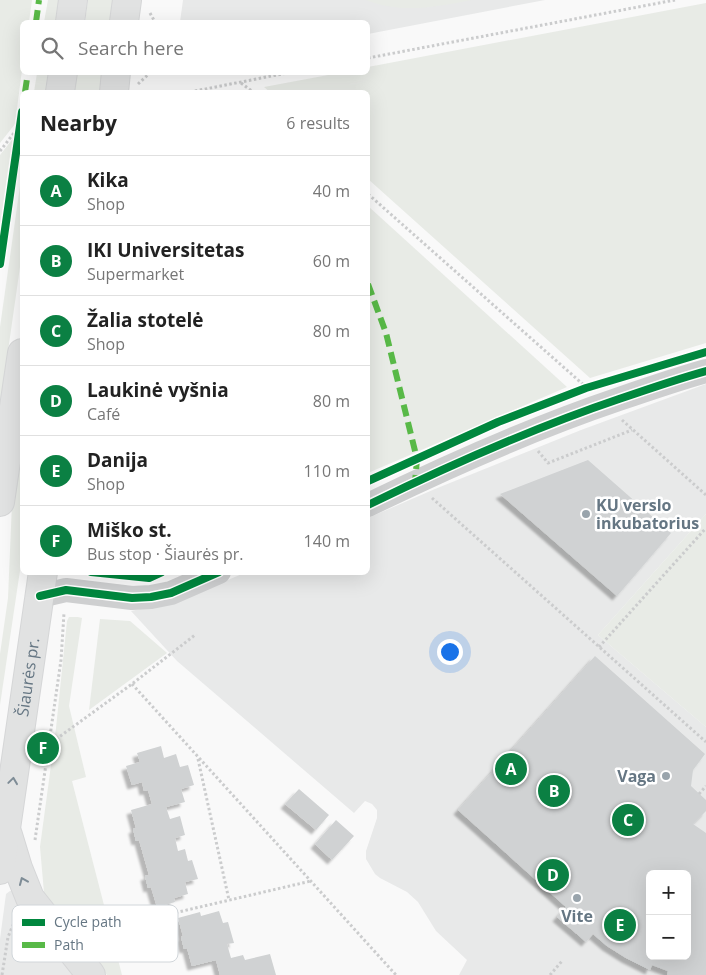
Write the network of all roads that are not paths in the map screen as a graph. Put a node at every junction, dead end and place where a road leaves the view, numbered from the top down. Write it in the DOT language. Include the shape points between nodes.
graph roads {
  1 [pos="73,0"];
  2 [pos="127,0"];
  3 [pos="70,20"];
  4 [pos="124,20"];
  5 [pos="63,75"];
  6 [pos="116,75"];
  7 [pos="60,90"];
  8 [pos="114,90"];
  9 [pos="706,371"];
  10 [pos="20,381"];
  11 [pos="17,424"];
  12 [pos="0,502"];
  13 [pos="370,504"];
  14 [pos="212,575"];
  15 [pos="41,584"];
  16 [pos="10,728"];
  17 [pos="6,829"];
  18 [pos="0,870"];
  19 [pos="36,905"];
  20 [pos="81,962"];
  21 [pos="91,975"];
  1 -- 3 [label="main road"];
  2 -- 4 [label="main road"];
  5 -- 7 [label="main road"];
  6 -- 8 [label="main road"];
  9 -- 13 [label="street" via="523,434"];
  10 -- 11 [label="main road"];
  11 -- 12 [label="main road"];
  14 -- 15 [label="street" via="151,598 66,590"];
  15 -- 16 [label="main road, Šiaurės pr."];
  17 -- 16 [label="main road, Šiaurės pr., one-way"];
  17 -- 18 [label="main road, Šiaurės pr."];
  19 -- 17 [label="main road, one-way" via="18,868"];
  21 -- 20 [label="main road, one-way"];
}
